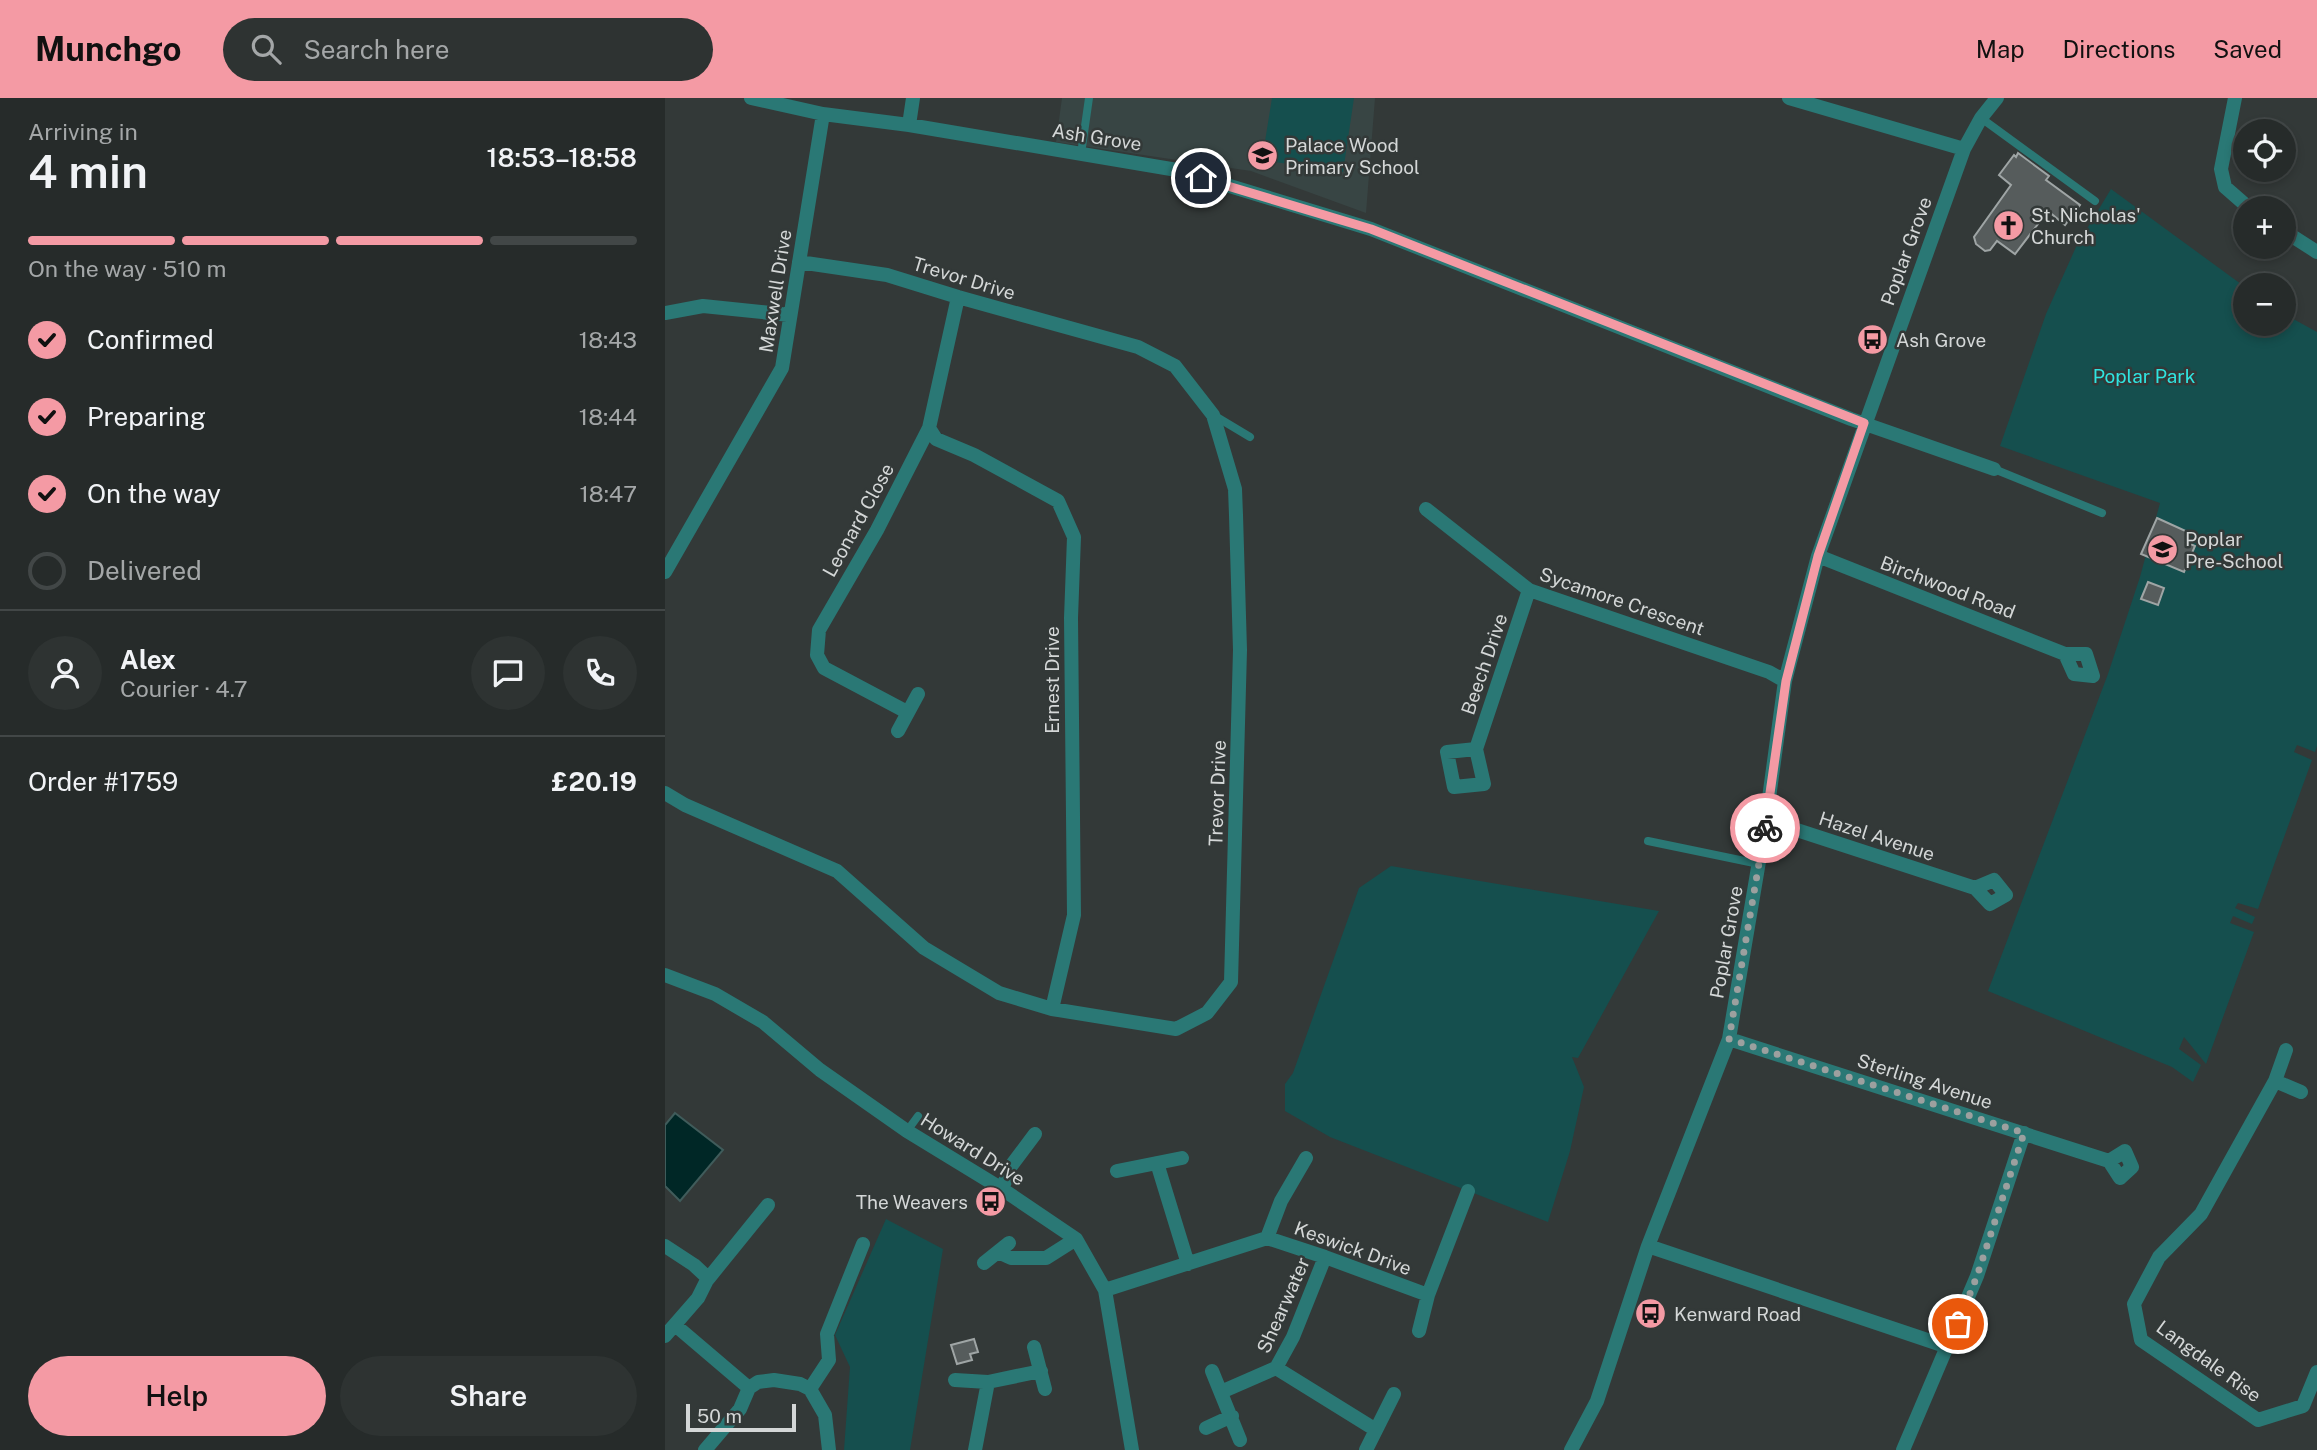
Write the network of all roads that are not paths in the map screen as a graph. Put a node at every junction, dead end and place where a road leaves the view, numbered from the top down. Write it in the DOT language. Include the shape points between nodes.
graph roads {
  1 [pos="751,98"];
  2 [pos="913,98"];
  3 [pos="1089,98"];
  4 [pos="1789,98"];
  5 [pos="1997,98"];
  6 [pos="2235,98"];
  7 [pos="823,114"];
  8 [pos="1981,118"];
  9 [pos="909,125"];
  10 [pos="1963,149"];
  11 [pos="1081,154"];
  12 [pos="2235,196"];
  13 [pos="2095,201"];
  14 [pos="2296,239"];
  15 [pos="2317,253"];
  16 [pos="799,261"];
  17 [pos="958,297"];
  18 [pos="665,313"];
  19 [pos="790,315"];
  20 [pos="1213,415"];
  21 [pos="1864,423"];
  22 [pos="929,428"];
  23 [pos="1251,437"];
  24 [pos="1994,470"];
  25 [pos="1426,509"];
  26 [pos="2102,513"];
  27 [pos="1818,556"];
  28 [pos="665,572"];
  29 [pos="1529,590"];
  30 [pos="2065,654"];
  31 [pos="1786,681"];
  32 [pos="918,694"];
  33 [pos="907,712"];
  34 [pos="898,731"];
  35 [pos="1476,749"];
  36 [pos="665,793"];
  37 [pos="1766,820"];
  38 [pos="1648,841"];
  39 [pos="1759,864"];
  40 [pos="1975,888"];
  41 [pos="665,975"];
  42 [pos="1052,1009"];
  43 [pos="1729,1039"];
  44 [pos="2286,1050"];
  45 [pos="2275,1081"];
  46 [pos="2301,1092"];
  47 [pos="918,1116"];
  48 [pos="907,1130"];
  49 [pos="2024,1133"];
  50 [pos="1035,1134"];
  51 [pos="1182,1158"];
  52 [pos="1306,1158"];
  53 [pos="2109,1161"];
  54 [pos="1157,1163"];
  55 [pos="1117,1171"];
  56 [pos="1002,1189"];
  57 [pos="1468,1191"];
  58 [pos="768,1205"];
  59 [pos="1267,1238"];
  60 [pos="1076,1239"];
  61 [pos="863,1244"];
  62 [pos="665,1246"];
  63 [pos="1647,1246"];
  64 [pos="1325,1257"];
  65 [pos="984,1263"];
  66 [pos="1188,1264"];
  67 [pos="708,1279"];
  68 [pos="1105,1290"];
  69 [pos="1428,1295"];
  70 [pos="670,1331"];
  71 [pos="1419,1331"];
  72 [pos="1034,1347"];
  73 [pos="1948,1347"];
  74 [pos="1276,1368"];
  75 [pos="1041,1371"];
  76 [pos="1212,1371"];
  77 [pos="2317,1372"];
  78 [pos="955,1380"];
  79 [pos="988,1382"];
  80 [pos="749,1388"];
  81 [pos="1045,1389"];
  82 [pos="810,1390"];
  83 [pos="1221,1392"];
  84 [pos="1394,1394"];
  85 [pos="1232,1416"];
  86 [pos="1206,1428"];
  87 [pos="1376,1430"];
  88 [pos="1240,1440"];
  89 [pos="705,1450"];
  90 [pos="828,1450"];
  91 [pos="975,1450"];
  92 [pos="1132,1450"];
  93 [pos="1366,1450"];
  94 [pos="1571,1450"];
  95 [pos="1903,1450"];
  1 -- 7 [label="street, Ash Grove"];
  2 -- 9 [label="street"];
  3 -- 11 [label="lane"];
  4 -- 10 [label="street"];
  5 -- 8 [label="street, Poplar Grove"];
  6 -- 12 [label="street" via="2221,169 2225,187"];
  7 -- 9 [label="street, Ash Grove"];
  7 -- 16 [label="street, Maxwell Drive"];
  8 -- 10 [label="street, Poplar Grove"];
  8 -- 13 [label="lane"];
  9 -- 11 [label="street, Ash Grove"];
  10 -- 21 [label="street, Poplar Grove"];
  11 -- 21 [label="street, Ash Grove" via="1177,170 1371,229"];
  14 -- 15 [label="street"];
  16 -- 17 [label="street, Trevor Drive" via="887,275"];
  16 -- 19 [label="street, Maxwell Drive"];
  17 -- 20 [label="street, Trevor Drive" via="1138,347 1175,366"];
  17 -- 22 [label="street, Leonard Close"];
  18 -- 19 [label="street" via="703,306"];
  19 -- 28 [label="street, Maxwell Drive" via="782,368"];
  20 -- 23 [label="lane"];
  20 -- 42 [label="street, Trevor Drive" via="1235,489 1236,515 1240,650 1231,982 1207,1013 1176,1029"];
  21 -- 24 [label="street"];
  21 -- 27 [label="street, Poplar Grove"];
  22 -- 33 [label="street, Leonard Close" via="819,630 817,655 824,668"];
  22 -- 42 [label="street, Ernest Drive" via="936,439 1058,501 1074,537 1074,915"];
  24 -- 26 [label="lane"];
  25 -- 29 [label="street, Sycamore Crescent"];
  27 -- 30 [label="street, Birchwood Road"];
  27 -- 31 [label="street, Poplar Grove"];
  29 -- 31 [label="street, Sycamore Crescent"];
  29 -- 35 [label="street, Beech Drive"];
  31 -- 37 [label="street, Poplar Grove"];
  32 -- 33 [label="street"];
  33 -- 34 [label="street"];
  36 -- 42 [label="street, Trevor Drive" via="837,870 924,948 999,993"];
  37 -- 39 [label="street, Poplar Grove"];
  37 -- 40 [label="street, Hazel Avenue"];
  38 -- 39 [label="lane"];
  39 -- 43 [label="street, Poplar Grove"];
  41 -- 48 [label="street, Howard Drive" via="715,995 763,1022 820,1070"];
  43 -- 49 [label="street, Sterling Avenue"];
  43 -- 63 [label="street, Poplar Grove"];
  44 -- 45 [label="street, Langdale Rise"];
  45 -- 46 [label="street"];
  45 -- 77 [label="street, Langdale Rise" via="2201,1214 2159,1256 2134,1304 2141,1340 2258,1420 2303,1406"];
  47 -- 48 [label="lane"];
  48 -- 56 [label="street, Howard Drive"];
  49 -- 53 [label="street, Sterling Avenue"];
  49 -- 73 [label="street" via="1977,1276"];
  50 -- 56 [label="street" via="1011,1166"];
  51 -- 54 [label="street"];
  52 -- 59 [label="street" via="1281,1201"];
  54 -- 55 [label="street"];
  54 -- 66 [label="street"];
  56 -- 60 [label="street, Howard Drive"];
  57 -- 69 [label="street, Keswick Drive"];
  58 -- 67 [label="street"];
  59 -- 64 [label="street, Keswick Drive"];
  59 -- 66 [label="street, Keswick Drive"];
  60 -- 65 [label="street" via="1045,1258 1011,1258 1004,1248"];
  60 -- 68 [label="street, Howard Drive"];
  61 -- 82 [label="street" via="827,1334 829,1360"];
  62 -- 67 [label="street"];
  63 -- 73 [label="street"];
  63 -- 94 [label="street, Poplar Grove" via="1597,1401"];
  64 -- 69 [label="street, Keswick Drive"];
  64 -- 74 [label="street, Shearwater"];
  66 -- 68 [label="street, Keswick Drive"];
  67 -- 70 [label="street"];
  68 -- 92 [label="street, Howard Drive"];
  69 -- 71 [label="street, Keswick Drive"];
  70 -- 80 [label="street"];
  72 -- 75 [label="street"];
  73 -- 95 [label="street"];
  74 -- 83 [label="street, Shearwater"];
  74 -- 87 [label="street, Shearwater"];
  75 -- 79 [label="street"];
  75 -- 81 [label="street"];
  76 -- 83 [label="street"];
  78 -- 79 [label="street"];
  79 -- 91 [label="street"];
  80 -- 82 [label="street" via="774,1380"];
  80 -- 89 [label="street" via="740,1409"];
  82 -- 90 [label="street" via="825,1415"];
  83 -- 85 [label="street"];
  84 -- 87 [label="street"];
  85 -- 86 [label="street"];
  85 -- 88 [label="street"];
  87 -- 93 [label="street"];
}
